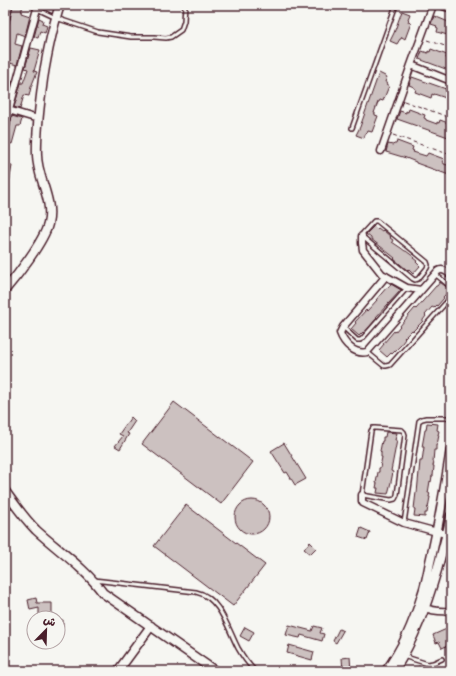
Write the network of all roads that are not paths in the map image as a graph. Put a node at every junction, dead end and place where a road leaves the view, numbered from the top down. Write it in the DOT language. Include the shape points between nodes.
graph roads {
  1 [pos="9,5"];
  2 [pos="185,5"];
  3 [pos="396,5"];
  4 [pos="433,5"];
  5 [pos="440,5"];
  6 [pos="58,6"];
  7 [pos="37,7"];
  8 [pos="451,9"];
  9 [pos="56,18"];
  10 [pos="5,22"];
  11 [pos="411,65"];
  12 [pos="451,80"];
  13 [pos="7,110"];
  14 [pos="38,118"];
  15 [pos="352,128"];
  16 [pos="5,129"];
  17 [pos="381,151"];
  18 [pos="362,236"];
  19 [pos="435,274"];
  20 [pos="451,275"];
  21 [pos="386,276"];
  22 [pos="451,287"];
  23 [pos="408,288"];
  24 [pos="5,290"];
  25 [pos="421,290"];
  26 [pos="451,297"];
  27 [pos="343,327"];
  28 [pos="367,352"];
  29 [pos="451,418"];
  30 [pos="451,449"];
  31 [pos="5,491"];
  32 [pos="362,495"];
  33 [pos="451,516"];
  34 [pos="404,523"];
  35 [pos="437,532"];
  36 [pos="449,534"];
  37 [pos="93,580"];
  38 [pos="422,607"];
  39 [pos="451,611"];
  40 [pos="152,626"];
  41 [pos="402,653"];
  42 [pos="442,659"];
  43 [pos="118,671"];
  44 [pos="215,671"];
  45 [pos="255,671"];
  46 [pos="386,671"];
  47 [pos="394,671"];
  1 -- 10 [label="street"];
  2 -- 9 [label="lane" via="184,21 180,30 166,38 131,37 98,32"];
  3 -- 15 [label="lane"];
  4 -- 11 [label="street"];
  5 -- 8 [label="street"];
  6 -- 9 [label="main road"];
  7 -- 9 [label="lane"];
  7 -- 13 [label="street"];
  9 -- 14 [label="main road" via="46,62"];
  11 -- 12 [label="street"];
  11 -- 17 [label="street"];
  13 -- 14 [label="street"];
  13 -- 16 [label="street"];
  14 -- 24 [label="main road" via="37,155 39,173 49,205 49,218 46,232"];
  18 -- 18 [label="lane" via="415,280 427,268 427,262 377,221 372,222"];
  18 -- 21 [label="street" via="363,250 378,270"];
  19 -- 20 [label="street" via="440,269"];
  19 -- 22 [label="lane"];
  19 -- 25 [label="street"];
  21 -- 23 [label="street"];
  21 -- 27 [label="street"];
  23 -- 25 [label="street"];
  23 -- 27 [label="lane" via="362,340 357,340"];
  25 -- 28 [label="street"];
  26 -- 28 [label="lane" via="390,365 384,366"];
  27 -- 28 [label="street" via="340,333 350,347 357,352"];
  29 -- 34 [label="lane" via="422,418 419,421"];
  30 -- 35 [label="main road"];
  31 -- 37 [label="main road" via="22,515"];
  32 -- 32 [label="lane" via="391,500 397,495 405,435 402,430 373,428 371,431"];
  32 -- 34 [label="street" via="363,503"];
  33 -- 36 [label="main road"];
  34 -- 35 [label="street"];
  35 -- 36 [label="street"];
  35 -- 38 [label="main road"];
  36 -- 38 [label="main road"];
  37 -- 40 [label="main road" via="108,597"];
  37 -- 45 [label="lane" via="204,595 217,606 238,649"];
  38 -- 39 [label="street" via="434,611"];
  38 -- 41 [label="main road"];
  40 -- 43 [label="main road"];
  40 -- 44 [label="main road"];
  41 -- 42 [label="lane" via="428,664"];
  41 -- 46 [label="main road"];
  41 -- 47 [label="main road"];
}
